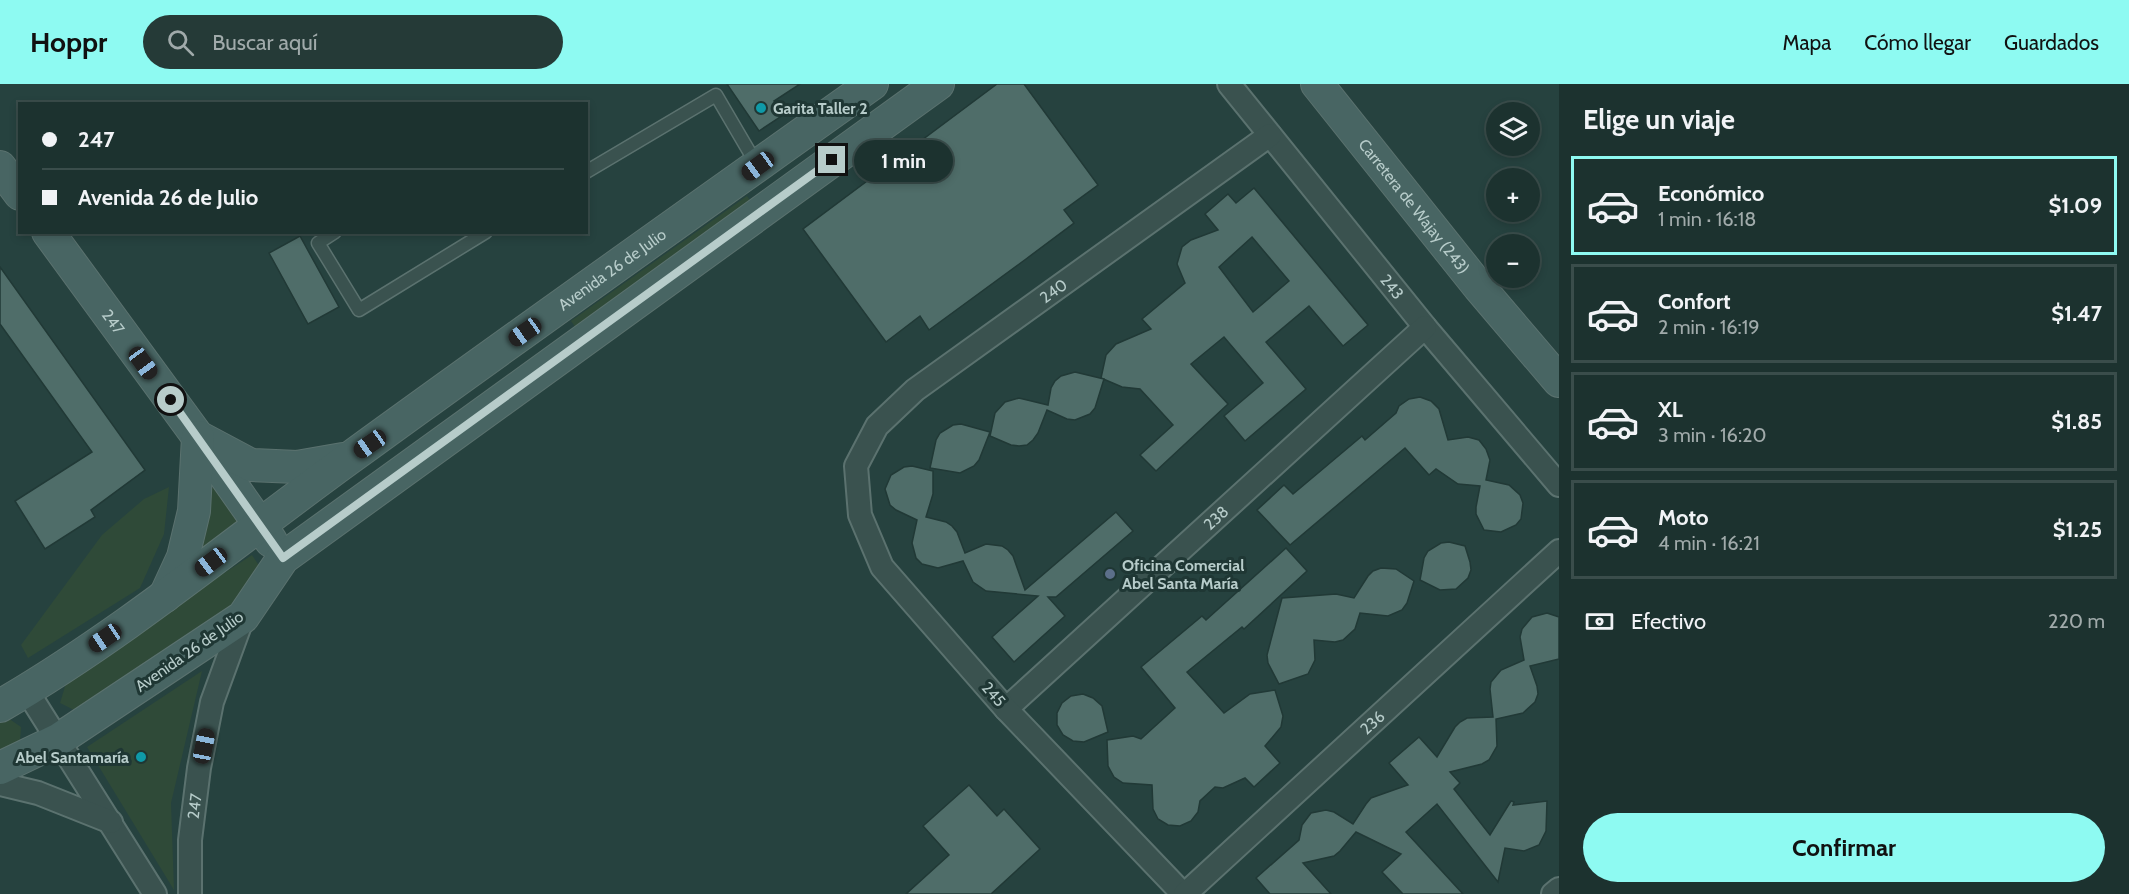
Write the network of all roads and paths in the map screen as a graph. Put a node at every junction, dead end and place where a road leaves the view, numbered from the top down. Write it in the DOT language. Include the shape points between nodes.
graph roads {
  1 [pos="872,84"];
  2 [pos="938,84"];
  3 [pos="1229,84"];
  4 [pos="1317,84"];
  5 [pos="1270,135"];
  6 [pos="758,166"];
  7 [pos="0,167"];
  8 [pos="588,171"];
  9 [pos="18,191"];
  10 [pos="780,198"];
  11 [pos="49,234"];
  12 [pos="332,234"];
  13 [pos="481,234"];
  14 [pos="1425,327"];
  15 [pos="1559,381"];
  16 [pos="198,437"];
  17 [pos="350,457"];
  18 [pos="856,466"];
  19 [pos="1559,485"];
  20 [pos="259,525"];
  21 [pos="1559,551"];
  22 [pos="283,558"];
  23 [pos="163,598"];
  24 [pos="243,617"];
  25 [pos="27,691"];
  26 [pos="0,706"];
  27 [pos="1006,709"];
  28 [pos="58,740"];
  29 [pos="0,768"];
  30 [pos="0,784"];
  31 [pos="111,822"];
  32 [pos="1559,889"];
  33 [pos="155,894"];
  34 [pos="190,894"];
  35 [pos="1184,894"];
  36 [pos="1553,894"];
  1 -- 6 [label="street, Avenida 26 de Julio"];
  2 -- 10 [label="street, Avenida 26 de Julio"];
  3 -- 5 [label="street, 243"];
  4 -- 15 [label="street, Carretera de Wajay (243)"];
  5 -- 14 [label="street, 243"];
  5 -- 18 [label="street, 240" via="915,390 877,426"];
  6 -- 8 [label="lane" via="716,95"];
  6 -- 10 [label="street"];
  6 -- 17 [label="street, Avenida 26 de Julio"];
  7 -- 9 [label="street"];
  10 -- 22 [label="street, Avenida 26 de Julio"];
  11 -- 16 [label="street, 247"];
  12 -- 13 [label="lane" via="318,243 359,310"];
  14 -- 19 [label="street, 243"];
  14 -- 27 [label="street, 238"];
  16 -- 17 [label="street" via="251,465 297,467"];
  16 -- 20 [label="street, 247"];
  16 -- 23 [label="street" via="194,511 183,557"];
  17 -- 20 [label="street, Avenida 26 de Julio"];
  18 -- 27 [label="street, 245" via="860,515 882,567"];
  20 -- 22 [label="street, 247"];
  20 -- 23 [label="street, Avenida 26 de Julio"];
  21 -- 35 [label="street, 236"];
  22 -- 24 [label="street, Avenida 26 de Julio"];
  23 -- 25 [label="street, Avenida 26 de Julio"];
  24 -- 28 [label="street, Avenida 26 de Julio"];
  24 -- 34 [label="street, 247" via="212,702 199,768 190,840"];
  25 -- 26 [label="street, Avenida 26 de Julio"];
  25 -- 28 [label="street"];
  27 -- 35 [label="street, 245"];
  28 -- 29 [label="street, Avenida 26 de Julio"];
  28 -- 31 [label="street"];
  30 -- 31 [label="street" via="38,793"];
  31 -- 33 [label="street"];
  32 -- 36 [label="street"];
}
